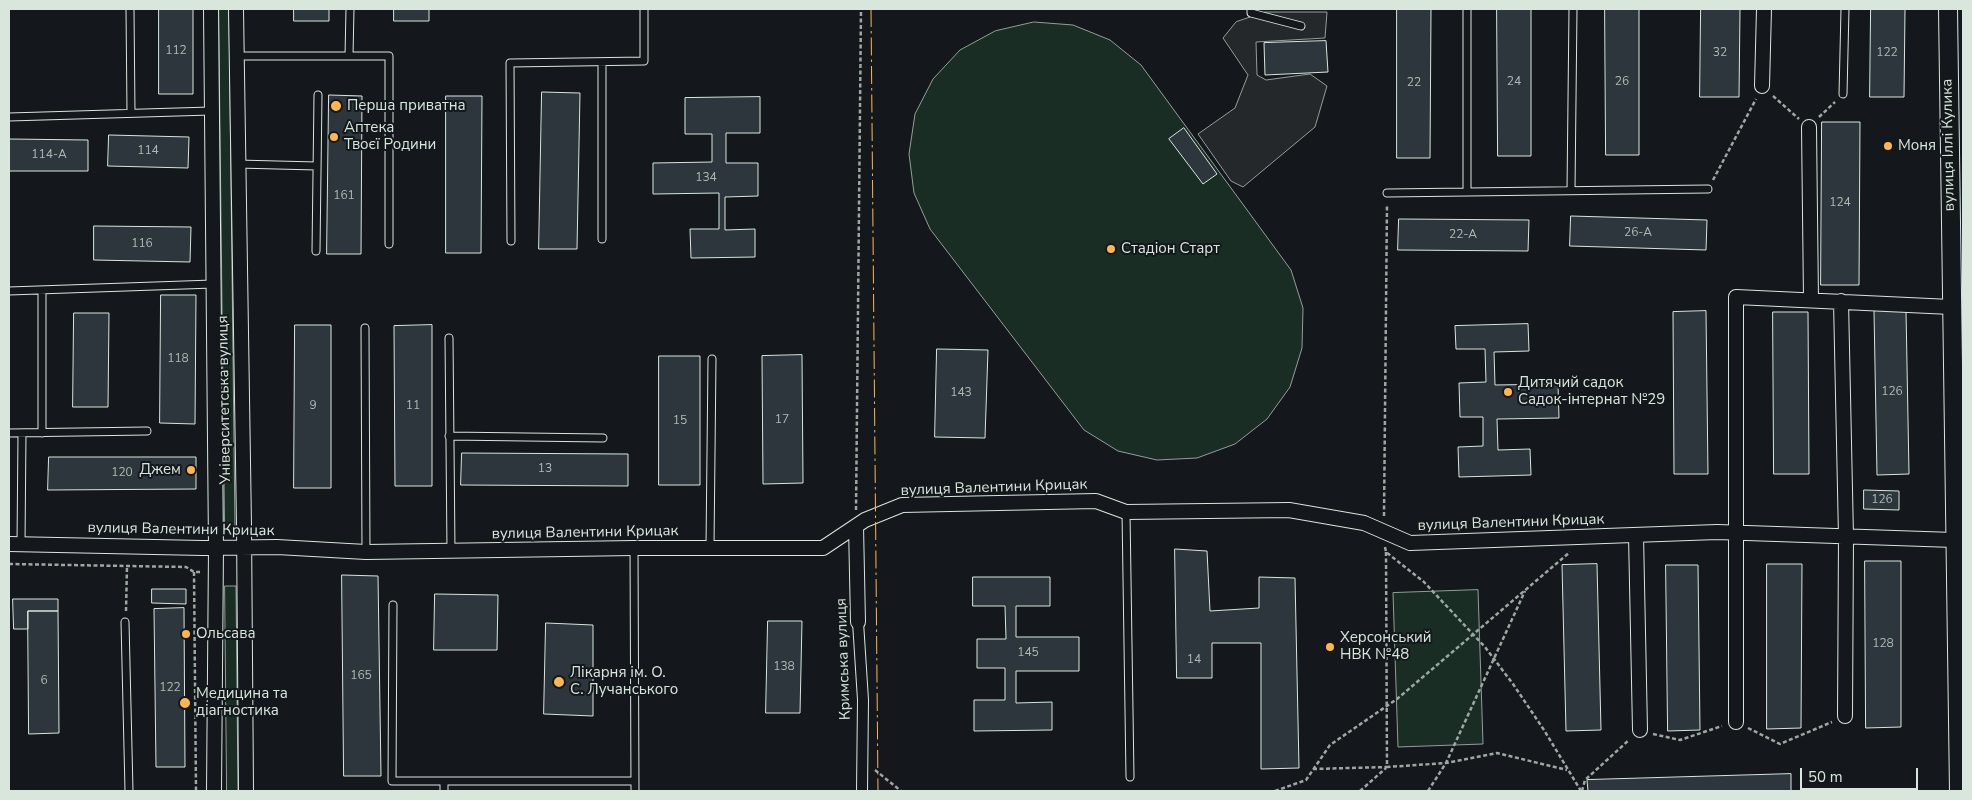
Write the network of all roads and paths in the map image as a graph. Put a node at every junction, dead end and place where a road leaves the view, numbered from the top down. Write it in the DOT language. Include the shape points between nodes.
graph roads {
  1 [pos="130,9"];
  2 [pos="211,9"];
  3 [pos="236,9"];
  4 [pos="350,9"];
  5 [pos="644,9"];
  6 [pos="861,9"];
  7 [pos="1251,9"];
  8 [pos="1467,9"];
  9 [pos="1573,9"];
  10 [pos="1764,9"];
  11 [pos="1846,9"];
  12 [pos="1948,9"];
  13 [pos="1301,26"];
  14 [pos="236,56"];
  15 [pos="349,56"];
  16 [pos="602,62"];
  17 [pos="1762,86"];
  18 [pos="1844,94"];
  19 [pos="318,95"];
  20 [pos="212,111"];
  21 [pos="131,113"];
  22 [pos="9,117"];
  23 [pos="1808,127"];
  24 [pos="237,164"];
  25 [pos="317,166"];
  26 [pos="1708,188"];
  27 [pos="1571,190"];
  28 [pos="1467,192"];
  29 [pos="1387,193"];
  30 [pos="602,239"];
  31 [pos="510,241"];
  32 [pos="389,244"];
  33 [pos="316,251"];
  34 [pos="212,284"];
  35 [pos="42,290"];
  36 [pos="9,291"];
  37 [pos="1811,300"];
  38 [pos="1841,301"];
  39 [pos="1951,307"];
  40 [pos="365,328"];
  41 [pos="1958,335"];
  42 [pos="449,338"];
  43 [pos="712,359"];
  44 [pos="147,431"];
  45 [pos="42,432"];
  46 [pos="9,433"];
  47 [pos="22,433"];
  48 [pos="449,436"];
  49 [pos="603,438"];
  50 [pos="1126,512"];
  51 [pos="856,526"];
  52 [pos="1384,532"];
  53 [pos="1736,533"];
  54 [pos="1636,535"];
  55 [pos="1846,536"];
  56 [pos="1589,537"];
  57 [pos="1954,540"];
  58 [pos="15,544"];
  59 [pos="127,546"];
  60 [pos="710,547"];
  61 [pos="216,548"];
  62 [pos="244,548"];
  63 [pos="634,548"];
  64 [pos="451,551"];
  65 [pos="366,552"];
  66 [pos="1386,552"];
  67 [pos="9,564"];
  68 [pos="127,566"];
  69 [pos="1526,590"];
  70 [pos="393,605"];
  71 [pos="125,622"];
  72 [pos="858,622"];
  73 [pos="1473,635"];
  74 [pos="1494,659"];
  75 [pos="1386,706"];
  76 [pos="1845,716"];
  77 [pos="1736,722"];
  78 [pos="1640,730"];
  79 [pos="862,759"];
  80 [pos="1446,764"];
  81 [pos="1387,767"];
  82 [pos="1313,770"];
  83 [pos="1568,770"];
  84 [pos="1130,777"];
  85 [pos="635,781"];
  86 [pos="444,782"];
  87 [pos="1960,786"];
  88 [pos="130,791"];
  89 [pos="196,791"];
  90 [pos="214,791"];
  91 [pos="246,791"];
  92 [pos="444,791"];
  93 [pos="635,791"];
  94 [pos="862,791"];
  95 [pos="901,791"];
  96 [pos="1275,791"];
  97 [pos="1360,791"];
  98 [pos="1428,791"];
  99 [pos="1582,791"];
  1 -- 21 [label="lane"];
  2 -- 20 [label="street, Університетська вулиця"];
  3 -- 14 [label="street, Університетська вулиця"];
  4 -- 15 [label="lane"];
  5 -- 16 [label="lane" via="644,62"];
  6 -- 51 [label="path"];
  7 -- 13 [label="lane" via="1251,14"];
  8 -- 28 [label="lane"];
  9 -- 27 [label="lane"];
  10 -- 17 [label="street"];
  11 -- 18 [label="lane"];
  12 -- 39 [label="street, вулиця Іллі Кулика"];
  14 -- 15 [label="lane"];
  14 -- 24 [label="street, Університетська вулиця"];
  15 -- 32 [label="lane" via="390,56"];
  16 -- 30 [label="lane"];
  16 -- 31 [label="lane" via="510,63"];
  17 -- 23 [label="path"];
  17 -- 26 [label="path"];
  18 -- 23 [label="path"];
  19 -- 25 [label="lane"];
  20 -- 21 [label="lane"];
  20 -- 34 [label="street, Університетська вулиця"];
  21 -- 22 [label="lane"];
  23 -- 37 [label="street"];
  24 -- 25 [label="lane"];
  24 -- 62 [label="street, Університетська вулиця"];
  25 -- 33 [label="lane"];
  26 -- 27 [label="lane"];
  27 -- 28 [label="lane"];
  28 -- 29 [label="lane"];
  29 -- 52 [label="path"];
  34 -- 35 [label="lane"];
  34 -- 61 [label="street, Університетська вулиця"];
  35 -- 36 [label="lane"];
  35 -- 45 [label="lane"];
  37 -- 38 [label="street"];
  37 -- 53 [label="street" via="1736,298"];
  38 -- 39 [label="street"];
  38 -- 55 [label="street"];
  39 -- 41 [label="street, вулиця Іллі Кулика"];
  40 -- 65 [label="lane"];
  41 -- 57 [label="street, вулиця Іллі Кулика"];
  42 -- 48 [label="lane"];
  43 -- 60 [label="lane"];
  44 -- 45 [label="lane"];
  45 -- 47 [label="lane"];
  46 -- 47 [label="lane"];
  47 -- 58 [label="lane"];
  48 -- 49 [label="lane"];
  48 -- 64 [label="lane"];
  50 -- 51 [label="street, вулиця Валентини Крицак" via="1096,501 902,505"];
  50 -- 52 [label="street, вулиця Валентини Крицак" via="1289,510 1364,523"];
  50 -- 84 [label="lane"];
  51 -- 60 [label="street, вулиця Валентини Крицак" via="823,548"];
  51 -- 72 [label="street, Кримська вулиця"];
  52 -- 56 [label="street, вулиця Валентини Крицак" via="1410,543"];
  52 -- 66 [label="path"];
  53 -- 54 [label="street, вулиця Валентини Крицак"];
  53 -- 55 [label="street, вулиця Валентини Крицак"];
  53 -- 77 [label="street"];
  54 -- 56 [label="street, вулиця Валентини Крицак"];
  54 -- 78 [label="street"];
  55 -- 57 [label="street, вулиця Валентини Крицак"];
  55 -- 76 [label="street"];
  56 -- 69 [label="path"];
  57 -- 87 [label="street, вулиця Іллі Кулика"];
  58 -- 59 [label="street, вулиця Валентини Крицак"];
  59 -- 61 [label="street, вулиця Валентини Крицак"];
  59 -- 68 [label="path"];
  60 -- 63 [label="street, вулиця Валентини Крицак"];
  61 -- 62 [label="street, вулиця Валентини Крицак"];
  61 -- 90 [label="street, Університетська вулиця"];
  62 -- 65 [label="street, вулиця Валентини Крицак"];
  62 -- 91 [label="street, Університетська вулиця"];
  63 -- 64 [label="street, вулиця Валентини Крицак"];
  63 -- 85 [label="lane"];
  64 -- 65 [label="street, вулиця Валентини Крицак"];
  66 -- 73 [label="path" via="1424,582"];
  66 -- 75 [label="path"];
  67 -- 68 [label="path"];
  68 -- 71 [label="path"];
  68 -- 89 [label="path" via="186,567 194,572"];
  69 -- 73 [label="path"];
  69 -- 74 [label="path"];
  70 -- 86 [label="lane" via="392,781"];
  71 -- 88 [label="lane"];
  72 -- 79 [label="street, Кримська вулиця" via="863,700"];
  73 -- 74 [label="path"];
  73 -- 75 [label="path"];
  74 -- 80 [label="path"];
  74 -- 83 [label="path"];
  75 -- 81 [label="path"];
  75 -- 82 [label="path" via="1330,745"];
  76 -- 77 [label="path" via="1780,744"];
  77 -- 78 [label="path" via="1680,740"];
  78 -- 99 [label="path" via="1585,780"];
  79 -- 94 [label="street, Кримська вулиця"];
  79 -- 95 [label="path"];
  80 -- 81 [label="path"];
  80 -- 83 [label="path" via="1497,753"];
  80 -- 98 [label="path"];
  81 -- 82 [label="path"];
  81 -- 97 [label="path"];
  82 -- 96 [label="path" via="1306,780"];
  83 -- 99 [label="path"];
  85 -- 86 [label="lane"];
  85 -- 93 [label="lane"];
  86 -- 92 [label="lane"];
}
